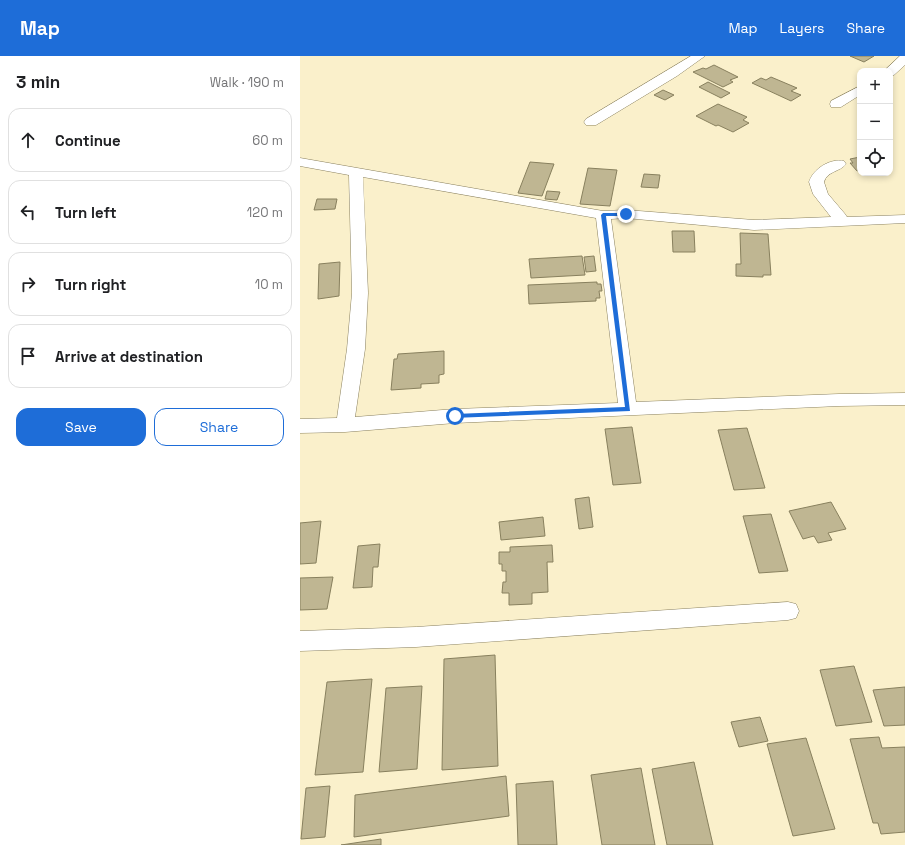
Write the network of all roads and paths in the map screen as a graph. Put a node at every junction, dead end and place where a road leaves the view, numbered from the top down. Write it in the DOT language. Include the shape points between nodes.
graph roads {
  1 [pos="699,56"];
  2 [pos="905,58"];
  3 [pos="893,69"];
  4 [pos="857,92"];
  5 [pos="836,104"];
  6 [pos="591,122"];
  7 [pos="300,162"];
  8 [pos="839,164"];
  9 [pos="356,171"];
  10 [pos="603,215"];
  11 [pos="905,219"];
  12 [pos="843,221"];
  13 [pos="905,399"];
  14 [pos="628,409"];
  15 [pos="345,425"];
  16 [pos="300,426"];
  17 [pos="788,611"];
  18 [pos="300,641"];
  1 -- 6 [label="street"];
  2 -- 3 [label="street"];
  4 -- 5 [label="street"];
  7 -- 9 [label="street"];
  8 -- 12 [label="street" via="827,169 816,182 828,206"];
  9 -- 10 [label="street"];
  9 -- 15 [label="street" via="360,293 356,349"];
  10 -- 12 [label="street" via="626,214 754,225"];
  10 -- 14 [label="street"];
  11 -- 12 [label="street"];
  13 -- 14 [label="street"];
  14 -- 15 [label="street" via="455,416"];
  15 -- 16 [label="street"];
  17 -- 18 [label="street" via="416,637"];
}
